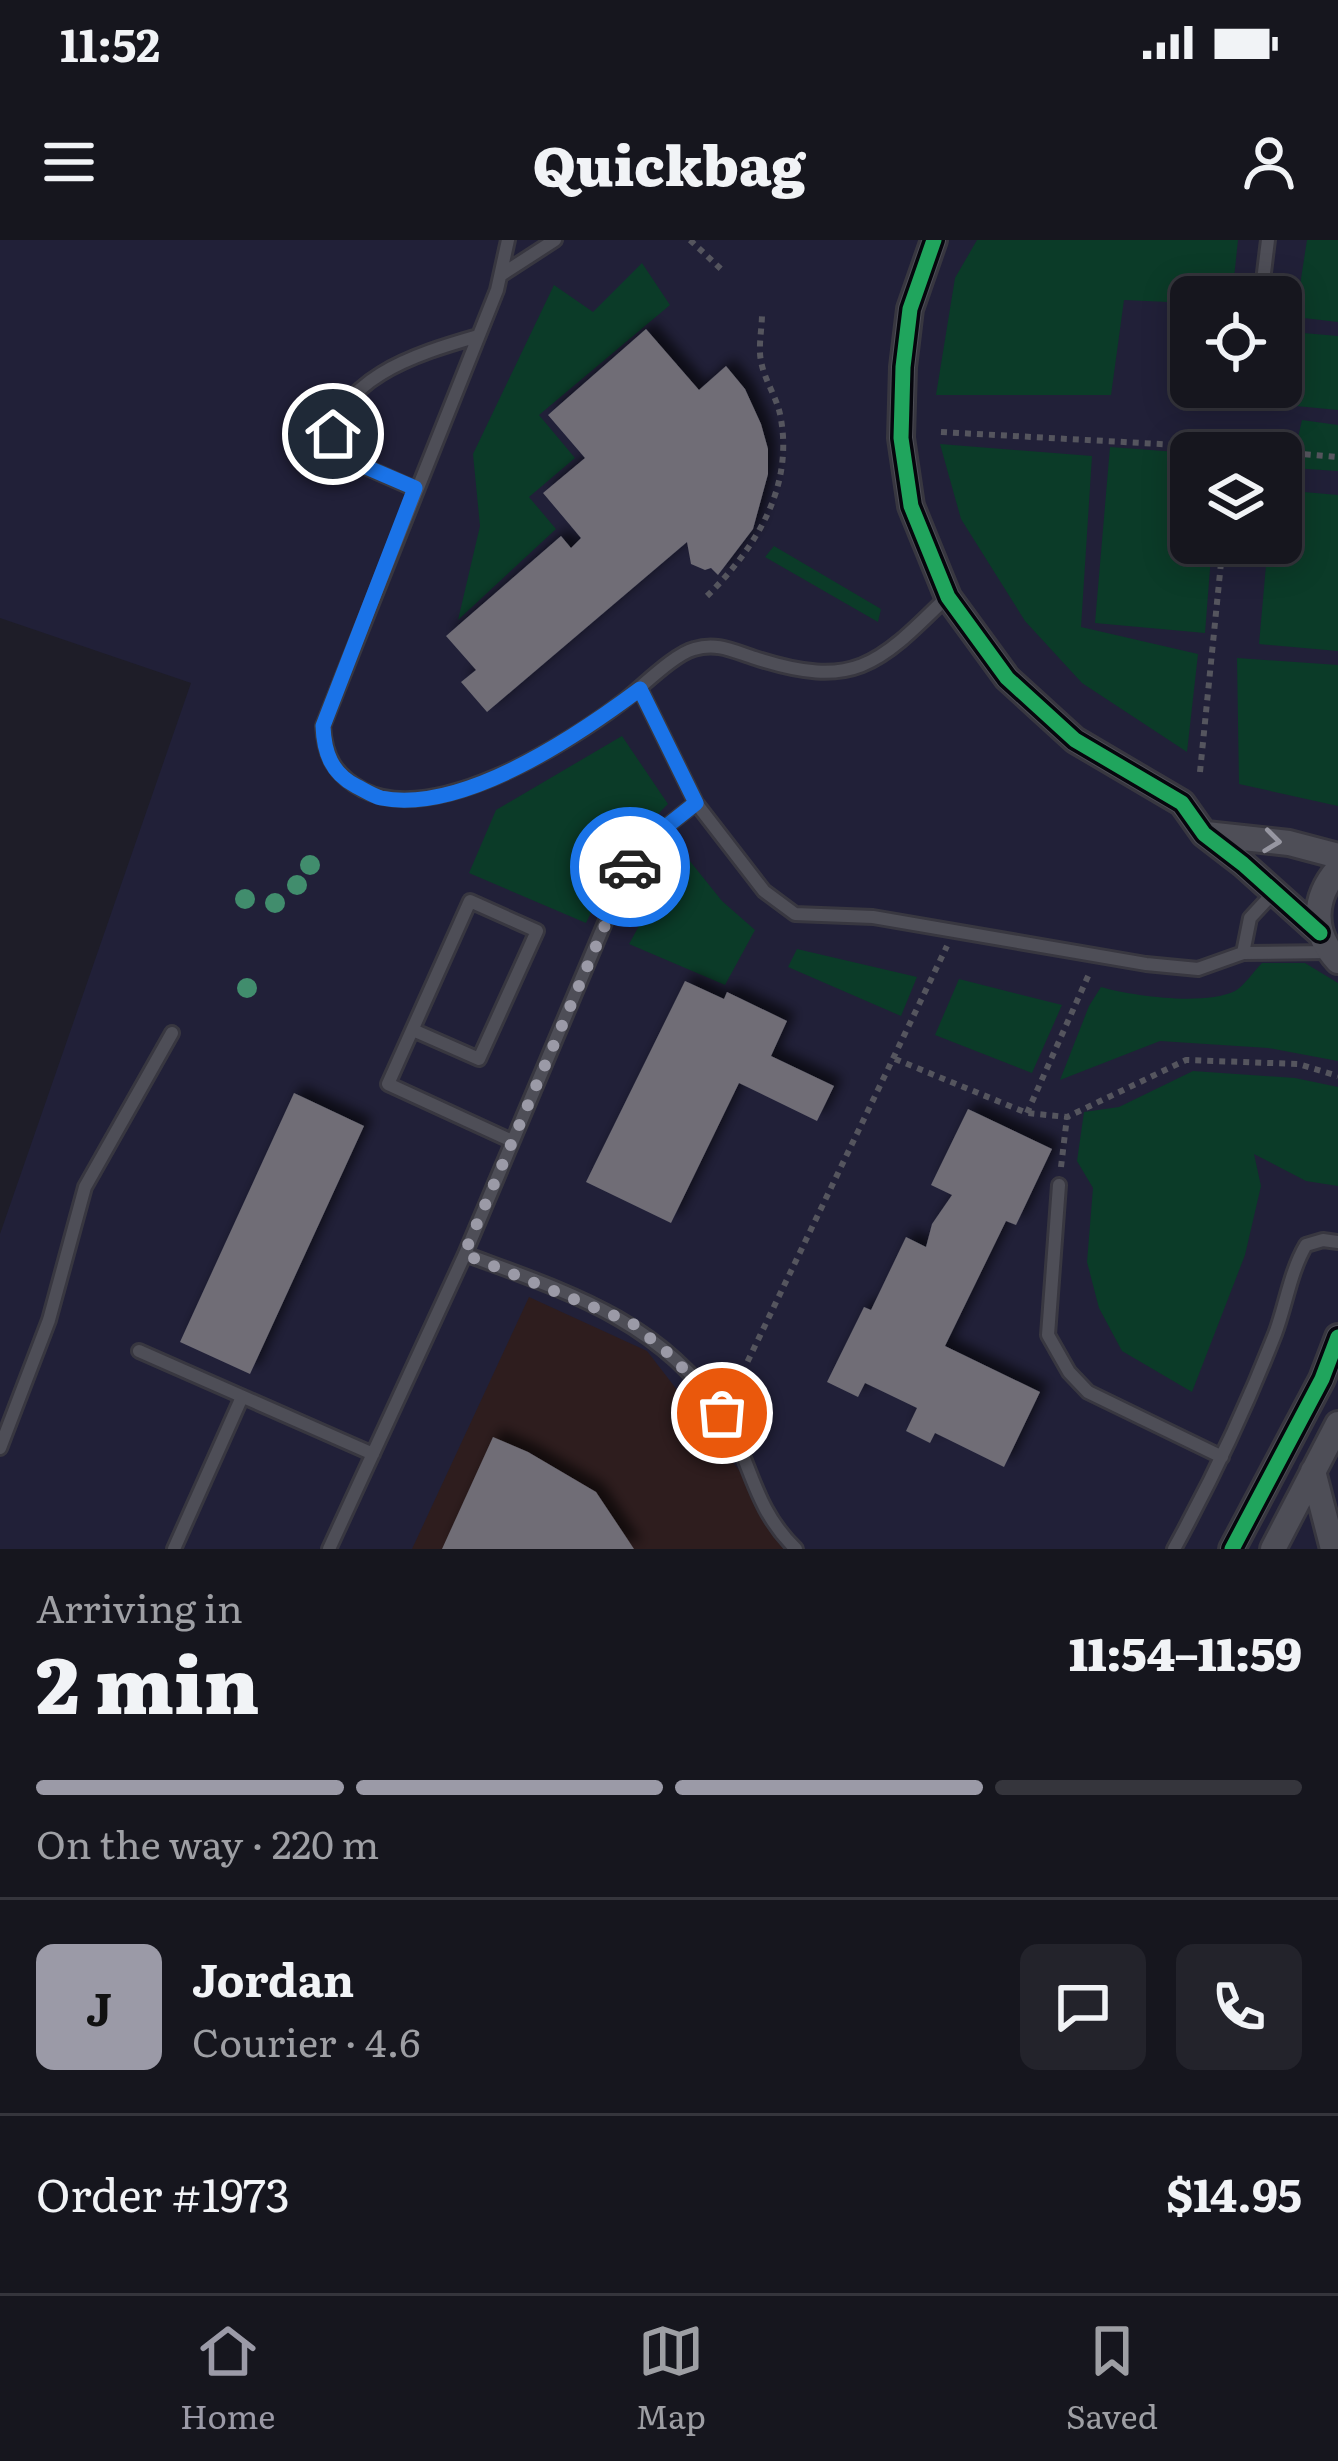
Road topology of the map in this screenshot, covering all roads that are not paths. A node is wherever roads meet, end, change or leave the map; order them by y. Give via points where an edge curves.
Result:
1 (508, 240) edge
2 (555, 240) edge
3 (934, 240) edge
4 (1268, 240) edge
5 (500, 276) junction
6 (1264, 276) edge
7 (478, 336) junction
8 (415, 488) junction
9 (948, 597) junction
10 (640, 689) junction
11 (696, 803) junction
12 (1204, 834) junction
13 (1338, 856) edge
14 (1338, 869) edge
15 (1275, 891) junction
16 (1329, 949) edge
17 (1243, 953) junction
18 (412, 1030) junction
19 (172, 1033) dead end
20 (512, 1141) junction
21 (1059, 1185) road end
22 (1338, 1243) edge
23 (464, 1254) junction
24 (1338, 1337) edge
25 (139, 1351) dead end
26 (242, 1397) junction
27 (1338, 1424) edge
28 (0, 1448) edge
29 (373, 1454) junction
30 (1222, 1457) junction
31 (1313, 1471) junction
32 (174, 1549) edge
33 (329, 1549) edge
34 (796, 1549) edge
35 (1174, 1549) edge
36 (1232, 1549) edge
37 (1274, 1549) edge
38 (1333, 1549) edge

1 - 5 lane
2 - 5 lane
3 - 9 street via 910,309 901,439 911,506
4 - 6 lane
5 - 7 lane
7 - 8 lane
7 - 8 lane via 421,353 355,392 333,434 336,454
8 - 10 lane via 323,726 324,752 344,779 379,798 430,799 494,778
9 - 10 lane via 898,645 835,674 721,646 689,649
9 - 12 street via 1024,694 1075,740 1182,803
10 - 11 lane
11 - 17 lane via 764,891 796,914 873,917 1198,969
11 - 20 lane via 648,841 626,873
12 -> 13 street
12 - 15 street
14 - 16 street via 1319,899
15 - 16 street
15 - 17 lane via 1250,918
16 - 17 lane
18 - 18 lane via 470,901 537,931 479,1059
18 - 20 lane via 388,1084
19 - 28 lane via 85,1187 49,1319
20 - 23 lane
21 - 30 lane via 1048,1335 1070,1372 1088,1392
22 - 30 lane via 1306,1245 1299,1257
23 - 29 lane
23 - 34 lane via 632,1323 674,1358 722,1413 754,1489
24 - 36 street
25 - 26 lane
26 - 29 lane
26 - 32 lane
27 - 31 street
29 - 33 lane
30 - 35 lane
31 - 37 street
31 - 38 street

